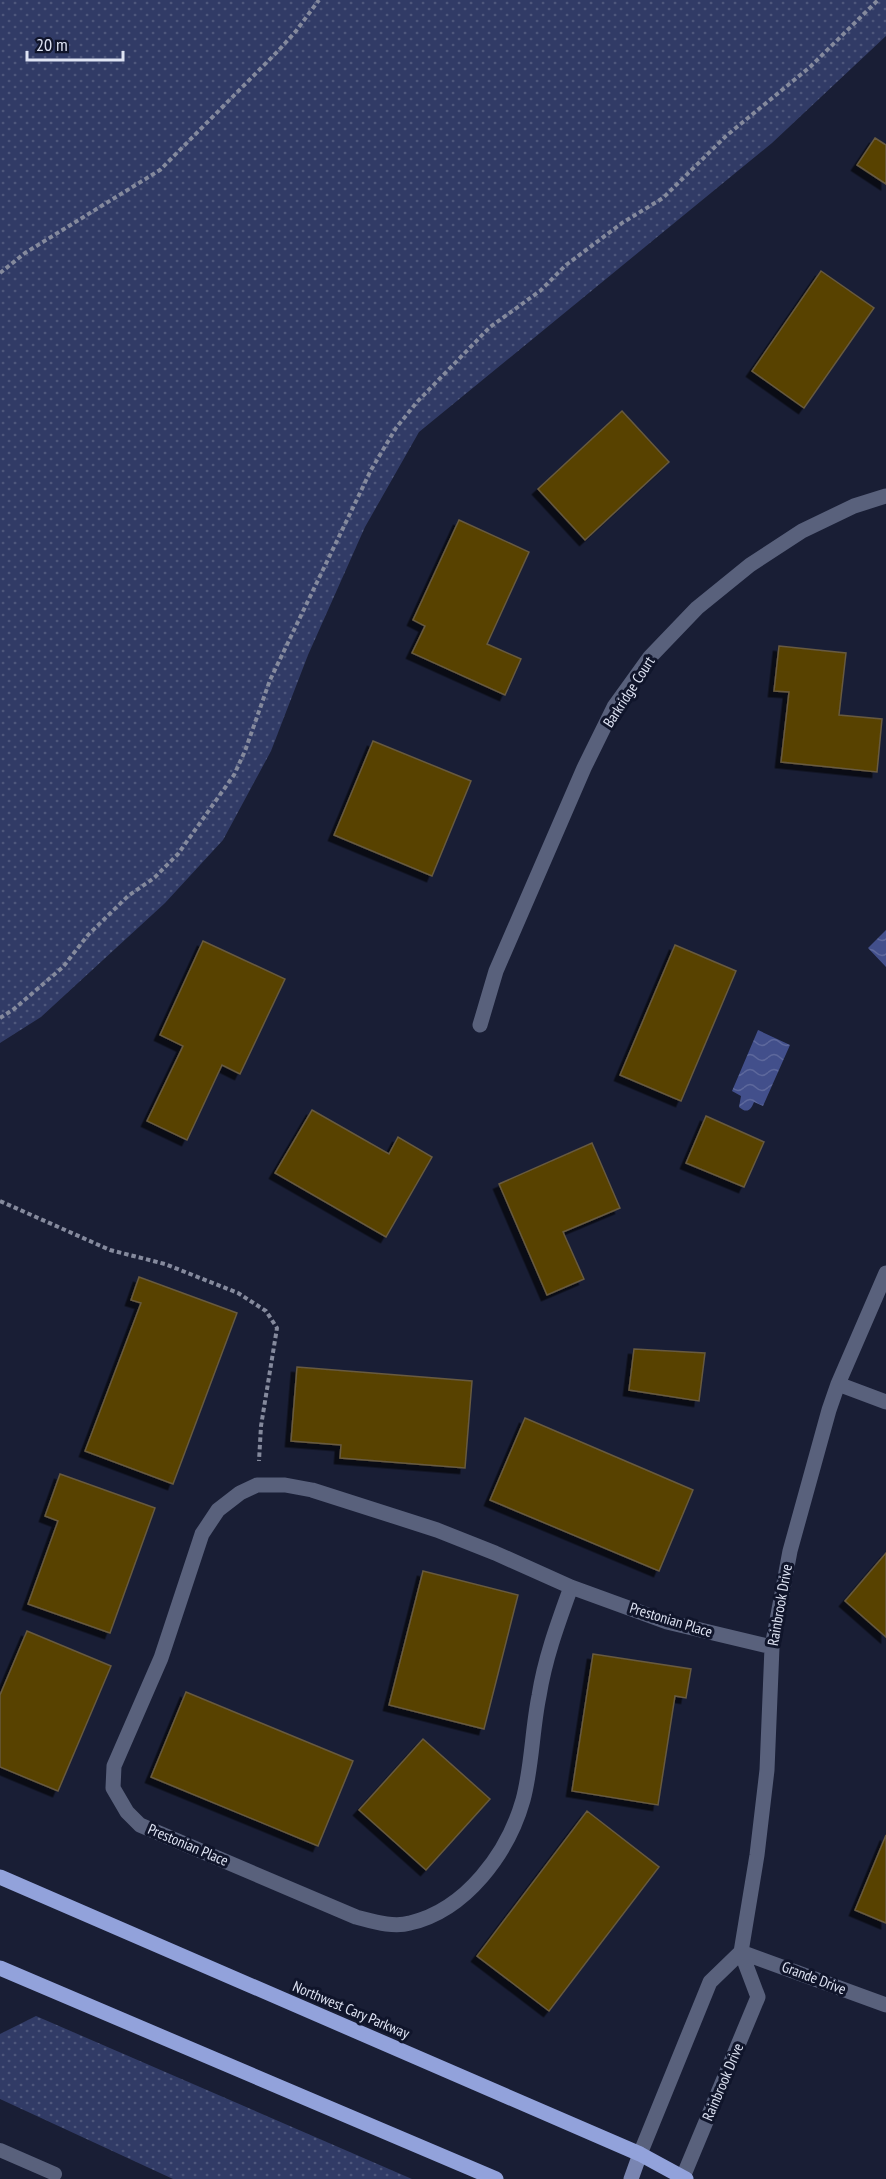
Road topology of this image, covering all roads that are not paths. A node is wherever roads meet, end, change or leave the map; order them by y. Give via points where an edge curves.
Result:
1 (886, 496) edge
2 (480, 1025) dead end
3 (886, 1273) edge
4 (838, 1384) junction
5 (886, 1402) edge
6 (572, 1587) junction
7 (772, 1647) junction
8 (0, 1877) edge
9 (741, 1952) junction
10 (0, 1968) edge
11 (886, 2005) edge
12 (0, 2150) edge
13 (640, 2154) junction
14 (55, 2175) dead end
15 (684, 2178) edge
16 (496, 2179) edge
17 (631, 2179) edge

1 - 2 street, Barkridge Court via 854,506 802,531 750,565 697,608 650,657 614,707 584,768 496,971
3 - 4 street, Rainbrook Drive
4 - 5 street
4 - 7 street, Rainbrook Drive via 790,1551
6 - 6 street, Prestonian Place via 553,1635 523,1798 513,1830 493,1864 442,1910 409,1924 356,1917 140,1825 113,1788 114,1766 160,1658 202,1534 219,1510 257,1485 312,1490 437,1530
6 - 7 street, Prestonian Place via 667,1622
7 - 9 street, Rainbrook Drive via 767,1770
8 - 13 main road, Northwest Cary Parkway
9 - 11 street, Grande Drive
9 - 13 street via 710,1982
9 - 15 street, Rainbrook Drive via 758,1997
10 - 16 main road
12 - 14 lane
13 - 15 main road, Northwest Cary Parkway
13 - 17 street

